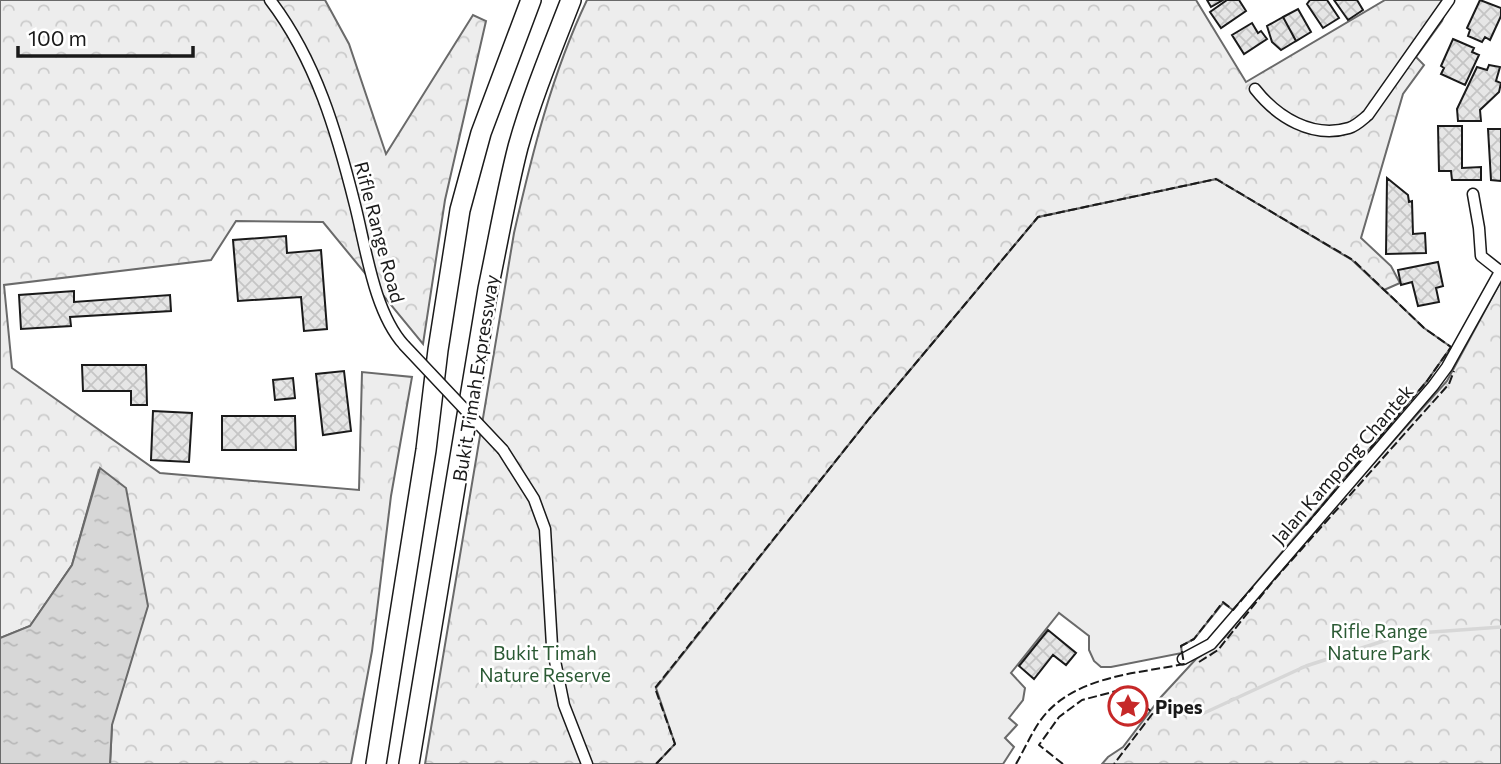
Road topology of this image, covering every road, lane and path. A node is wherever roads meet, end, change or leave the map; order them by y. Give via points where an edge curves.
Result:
1 (270, 0) edge
2 (531, 0) edge
3 (570, 0) edge
4 (1449, 0) edge
5 (1255, 89) dead end
6 (1473, 194) dead end
7 (1501, 271) edge
8 (1183, 659) dead end
9 (376, 764) edge
10 (409, 764) edge
11 (587, 764) edge

1 - 11 street, Rifle Range Road, bridge via 296,36 324,100 387,323 503,450 534,499 545,529 552,646 564,705
2 - 9 highway, Bukit Timah Expressway via 481,133 460,210
3 - 10 highway, Bukit Timah Expressway via 531,105 502,221
4 - 5 street via 1368,116 1351,128 1313,128 1290,122
6 - 7 street via 1481,256
7 - 8 street, Jalan Kampong Chantek via 1433,386 1211,644

